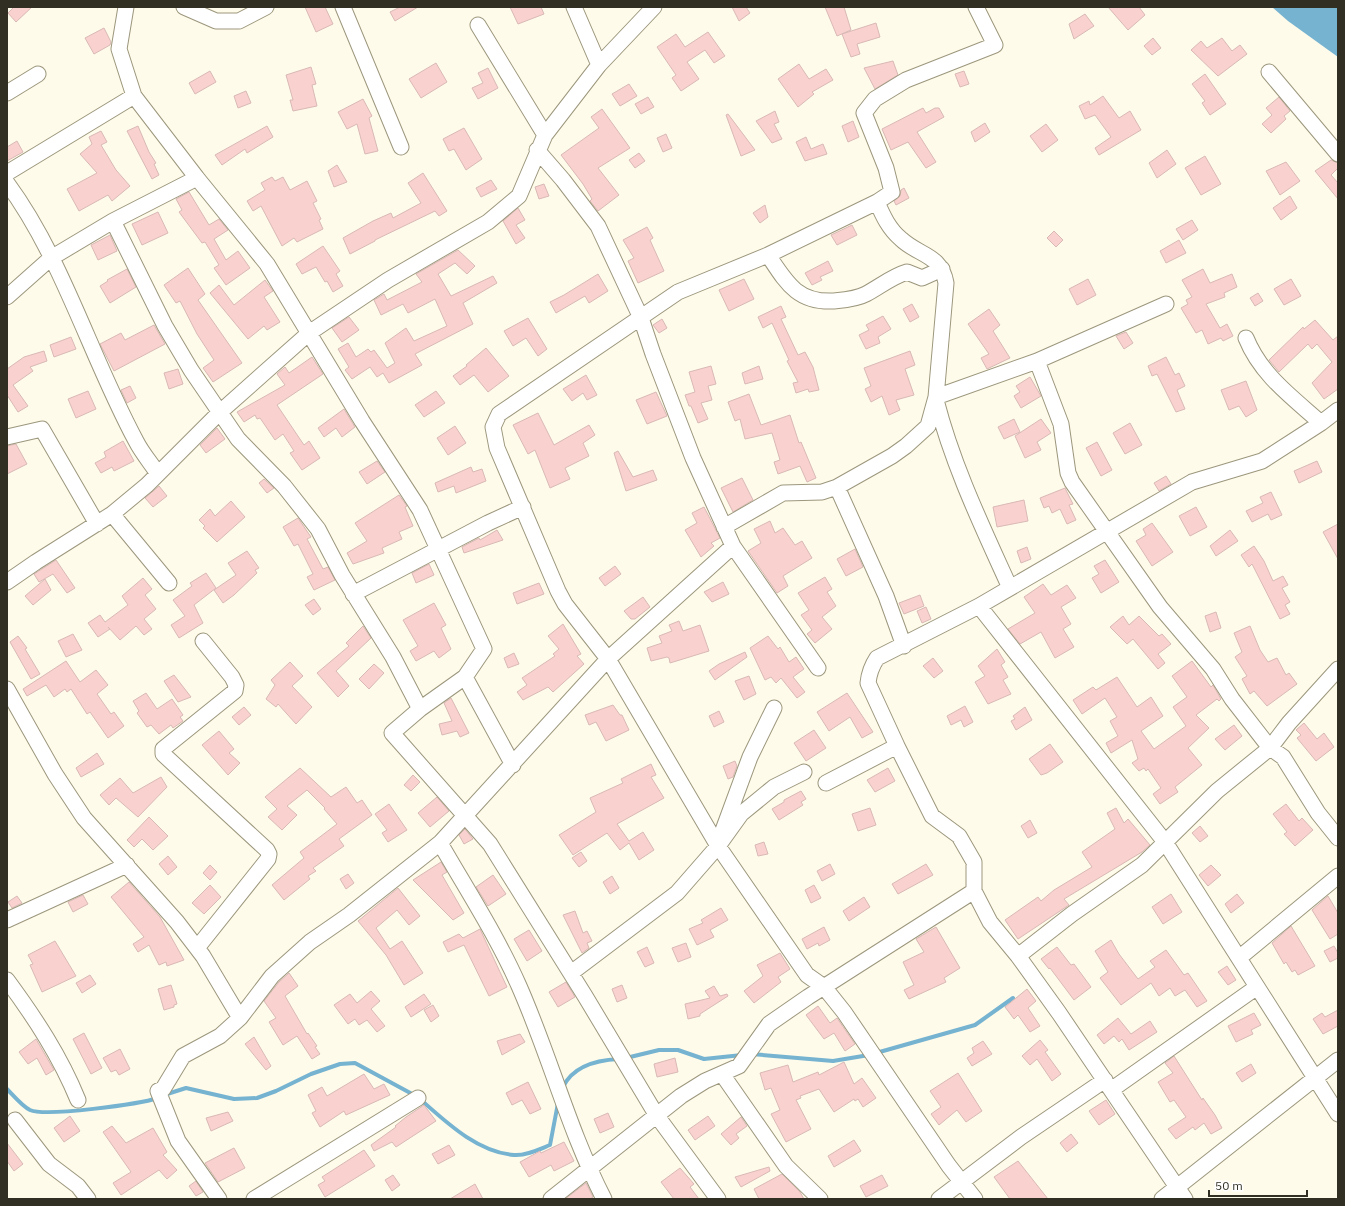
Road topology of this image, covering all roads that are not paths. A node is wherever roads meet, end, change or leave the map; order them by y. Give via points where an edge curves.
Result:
1 (126, 7) edge
2 (266, 7) edge
3 (343, 7) edge
4 (574, 7) edge
5 (654, 7) edge
6 (976, 7) edge
7 (191, 8) edge
8 (478, 26) dead end
9 (599, 64) junction
10 (1269, 72) dead end
11 (38, 74) dead end
12 (7, 93) edge
13 (134, 96) junction
14 (545, 135) junction
15 (401, 147) dead end
16 (537, 150) junction
17 (1338, 154) edge
18 (7, 173) edge
19 (197, 178) junction
20 (7, 183) edge
21 (877, 202) junction
22 (113, 222) junction
23 (768, 255) junction
24 (51, 258) junction
25 (942, 269) junction
26 (7, 297) edge
27 (1166, 304) dead end
28 (642, 318) junction
29 (309, 334) junction
30 (1246, 338) dead end
31 (1037, 361) junction
32 (936, 397) junction
33 (1338, 410) edge
34 (219, 413) junction
35 (1321, 423) junction
36 (7, 437) edge
37 (158, 474) junction
38 (837, 487) junction
39 (523, 507) junction
40 (112, 514) junction
41 (97, 524) junction
42 (724, 527) junction
43 (1107, 531) junction
44 (733, 546) junction
45 (439, 549) junction
46 (8, 580) edge
47 (169, 583) dead end
48 (1010, 588) junction
49 (353, 594) junction
50 (979, 606) junction
51 (203, 641) dead end
52 (904, 646) junction
53 (608, 659) junction
54 (818, 668) dead end
55 (1338, 670) edge
56 (465, 677) junction
57 (7, 689) edge
58 (774, 708) dead end
59 (420, 709) junction
60 (897, 746) junction
61 (1270, 748) junction
62 (514, 765) junction
63 (804, 772) dead end
64 (826, 783) dead end
65 (466, 816) junction
66 (1338, 838) edge
67 (1165, 842) junction
68 (440, 843) junction
69 (718, 846) junction
70 (127, 866) junction
71 (1338, 876) edge
72 (974, 891) junction
73 (7, 920) edge
74 (197, 948) junction
75 (1018, 956) junction
76 (1239, 958) junction
77 (571, 973) junction
78 (7, 980) edge
79 (824, 987) junction
80 (1257, 987) junction
81 (240, 1018) junction
82 (1338, 1060) edge
83 (722, 1074) junction
84 (1314, 1078) junction
85 (1108, 1085) junction
86 (418, 1098) dead end
87 (78, 1100) dead end
88 (1338, 1114) edge
89 (657, 1116) junction
90 (15, 1121) edge
91 (589, 1170) junction
92 (961, 1182) junction
93 (1181, 1193) edge
94 (88, 1199) edge
95 (219, 1199) edge
96 (254, 1199) edge
97 (551, 1199) edge
98 (604, 1199) edge
99 (718, 1199) edge
100 (820, 1199) edge
101 (939, 1199) edge
102 (975, 1199) edge
103 (1162, 1199) edge

1 - 13 street via 119,49
2 - 7 street via 239,21 216,21
3 - 15 street
4 - 9 street
5 - 9 street
6 - 21 street via 995,45 906,80 875,98 864,113 886,168 892,192
8 - 14 street
9 - 14 street
10 - 17 street
11 - 12 street
13 - 18 street
13 - 19 street
14 - 16 street
16 - 28 street via 598,226
16 - 29 street via 519,196 488,222 388,280
19 - 22 street
19 - 29 street via 266,264
20 - 24 street
21 - 23 street
21 - 25 street via 886,222 896,234 910,246 930,256
22 - 24 street
22 - 34 street via 165,326
23 - 25 street via 792,289 819,301 865,295 907,272 922,278
23 - 28 street via 678,292
24 - 26 street
24 - 37 street via 111,392 137,442
25 - 32 street via 946,283
27 - 31 street
28 - 39 street via 499,414 493,427 497,448
28 - 42 street via 693,458
29 - 34 street
29 - 45 street via 420,510
30 - 35 street via 1256,359 1270,377
31 - 32 street
31 - 43 street via 1061,424 1068,473
32 - 38 street via 928,426 919,435 892,456
32 - 48 street via 947,440 963,484
33 - 35 street
34 - 37 street
34 - 49 street via 238,439 284,486 318,529
35 - 43 street via 1262,461 1198,480
36 - 41 street via 42,429
37 - 40 street
38 - 42 street via 822,492 783,493
38 - 52 street via 886,596
39 - 45 street
39 - 53 street via 565,604
40 - 41 street
40 - 47 street
41 - 46 street
42 - 44 street
43 - 48 street
43 - 61 street via 1160,607 1213,669 1232,699
44 - 53 street
44 - 54 street
45 - 49 street
45 - 56 street via 484,649
48 - 50 street
49 - 59 street via 393,656
50 - 52 street
50 - 67 street
51 - 74 street via 232,677 236,685 235,691 163,749 163,754 269,854 268,859
52 - 60 street via 877,658 868,675 868,683
53 - 62 street
53 - 69 street
55 - 61 street via 1289,723
56 - 59 street
56 - 62 street
57 - 70 street via 55,774 84,818
58 - 69 street via 738,786
59 - 65 street via 392,733 431,780
60 - 64 street
60 - 72 street via 932,816 960,836 974,862
61 - 66 street via 1283,757 1318,813
61 - 67 street via 1217,791
62 - 65 street
63 - 69 street via 774,788 741,814
65 - 68 street
65 - 77 street via 490,844
67 - 75 street via 1142,865
67 - 76 street
68 - 81 street via 349,915 310,942 272,976
68 - 91 street via 500,946 519,986 546,1051 563,1104
69 - 77 street via 677,893
69 - 79 street via 807,975
70 - 73 street
70 - 74 street via 178,922
71 - 76 street
72 - 75 street via 990,922
72 - 79 street
74 - 81 street
75 - 85 street
76 - 80 street
77 - 89 street
78 - 87 street via 66,1070
79 - 83 street via 769,1024 739,1066
79 - 92 street
80 - 84 street
80 - 85 street
81 - 95 street via 220,1036 183,1056 163,1089 158,1091 178,1141
82 - 84 street
83 - 89 street via 681,1096
83 - 100 street via 786,1166
84 - 88 street
84 - 93 street
85 - 92 street via 1021,1137
85 - 93 street
86 - 96 street
89 - 91 street via 597,1161
89 - 99 street
90 - 94 street via 49,1164 78,1186
91 - 97 street
91 - 98 street
92 - 101 street
92 - 102 street
93 - 103 street

